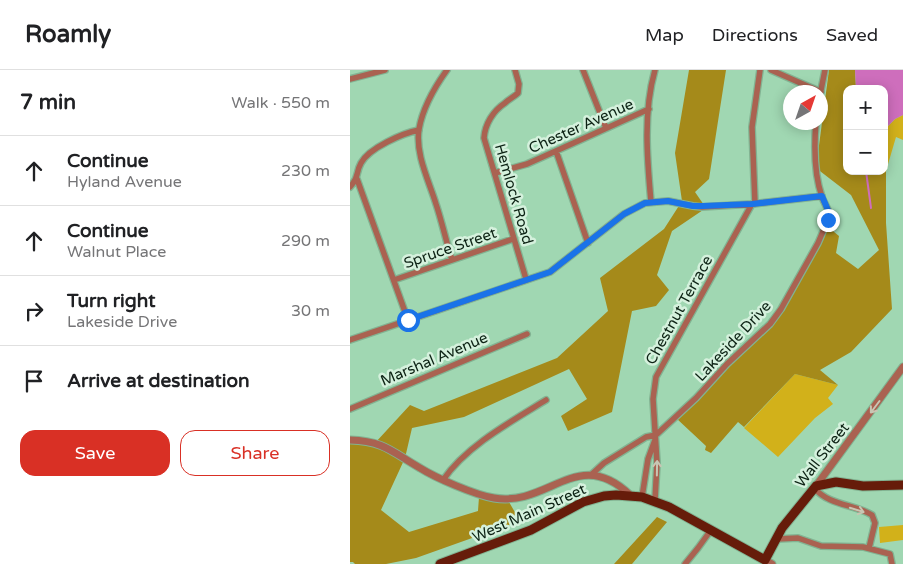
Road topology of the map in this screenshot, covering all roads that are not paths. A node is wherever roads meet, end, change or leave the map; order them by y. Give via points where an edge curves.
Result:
1 (385, 70) edge
2 (515, 70) edge
3 (583, 70) edge
4 (655, 70) edge
5 (760, 70) edge
6 (771, 70) edge
7 (825, 70) edge
8 (445, 71) edge
9 (350, 79) edge
10 (804, 85) edge
11 (822, 85) edge
12 (648, 109) junction
13 (606, 128) junction
14 (419, 130) junction
15 (816, 130) edge
16 (556, 152) junction
17 (495, 173) junction
18 (357, 179) junction
19 (350, 188) edge
20 (822, 196) junction
21 (651, 202) junction
22 (754, 204) junction
23 (513, 239) junction
24 (588, 243) junction
25 (452, 260) junction
26 (394, 280) junction
27 (526, 280) junction
28 (408, 320) junction
29 (527, 334) dead end
30 (350, 340) edge
31 (903, 367) edge
32 (546, 400) dead end
33 (350, 409) edge
34 (656, 435) junction
35 (350, 440) edge
36 (828, 472) junction
37 (592, 474) junction
38 (444, 480) junction
39 (836, 482) junction
40 (903, 485) edge
41 (815, 487) junction
42 (630, 495) junction
43 (642, 497) junction
44 (655, 500) junction
45 (711, 530) junction
46 (777, 539) junction
47 (869, 548) junction
48 (768, 562) edge
49 (440, 564) edge
50 (684, 564) edge
51 (892, 564) edge

1 - 9 street
2 - 17 street, Hemlock Road via 520,84 518,92 498,108 485,131 484,138
3 - 13 street
4 - 12 street
5 - 22 street via 752,127
6 - 10 street
7 - 11 street
8 - 14 street via 429,98
12 - 13 street, Chester Avenue
12 - 21 street via 646,147
13 - 16 street, Chester Avenue
14 - 18 street via 396,138 362,160
14 - 25 street via 423,164
15 - 20 street, Lakeside Drive via 816,160
16 - 17 street, Chester Avenue
16 - 24 street
17 - 23 street, Hemlock Road
18 - 19 street
18 - 26 street
20 - 22 street
20 - 34 street, Lakeside Drive via 830,215 826,228 781,309 770,324
21 - 22 street via 668,201 693,206
21 - 24 street via 624,214
22 - 34 street, Chestnut Terrace via 656,377 653,399
23 - 25 street, Spruce Street
23 - 27 street, Hemlock Road
24 - 27 street via 550,272
25 - 26 street, Spruce Street
26 - 28 street
27 - 28 street
28 - 30 street
29 - 33 street, Marshal Avenue
31 -> 36 street, Wall Street
32 - 38 street via 497,429 453,467
34 - 37 street, Lakeside Drive via 646,437
34 - 43 street, Chestnut Terrace via 648,459
44 -> 34 street, Chestnut Terrace
35 - 38 street via 381,445
36 - 39 street
36 - 41 street, Wall Street
37 - 38 street via 506,499 482,495
37 - 42 street via 610,480
39 - 40 main road via 864,486
39 - 41 main road
41 - 46 main road, Wall Street
41 -> 47 street via 831,501 872,516 875,523
42 - 43 main road, West Main Street
42 - 49 main road, West Main Street via 604,496 583,502 531,530
43 - 44 main road, West Main Street
44 - 45 main road, West Main Street
45 - 48 main road, West Main Street
45 - 50 street
46 - 47 street via 798,538 821,546
46 - 48 main road, Wall Street
47 - 51 street via 890,554

